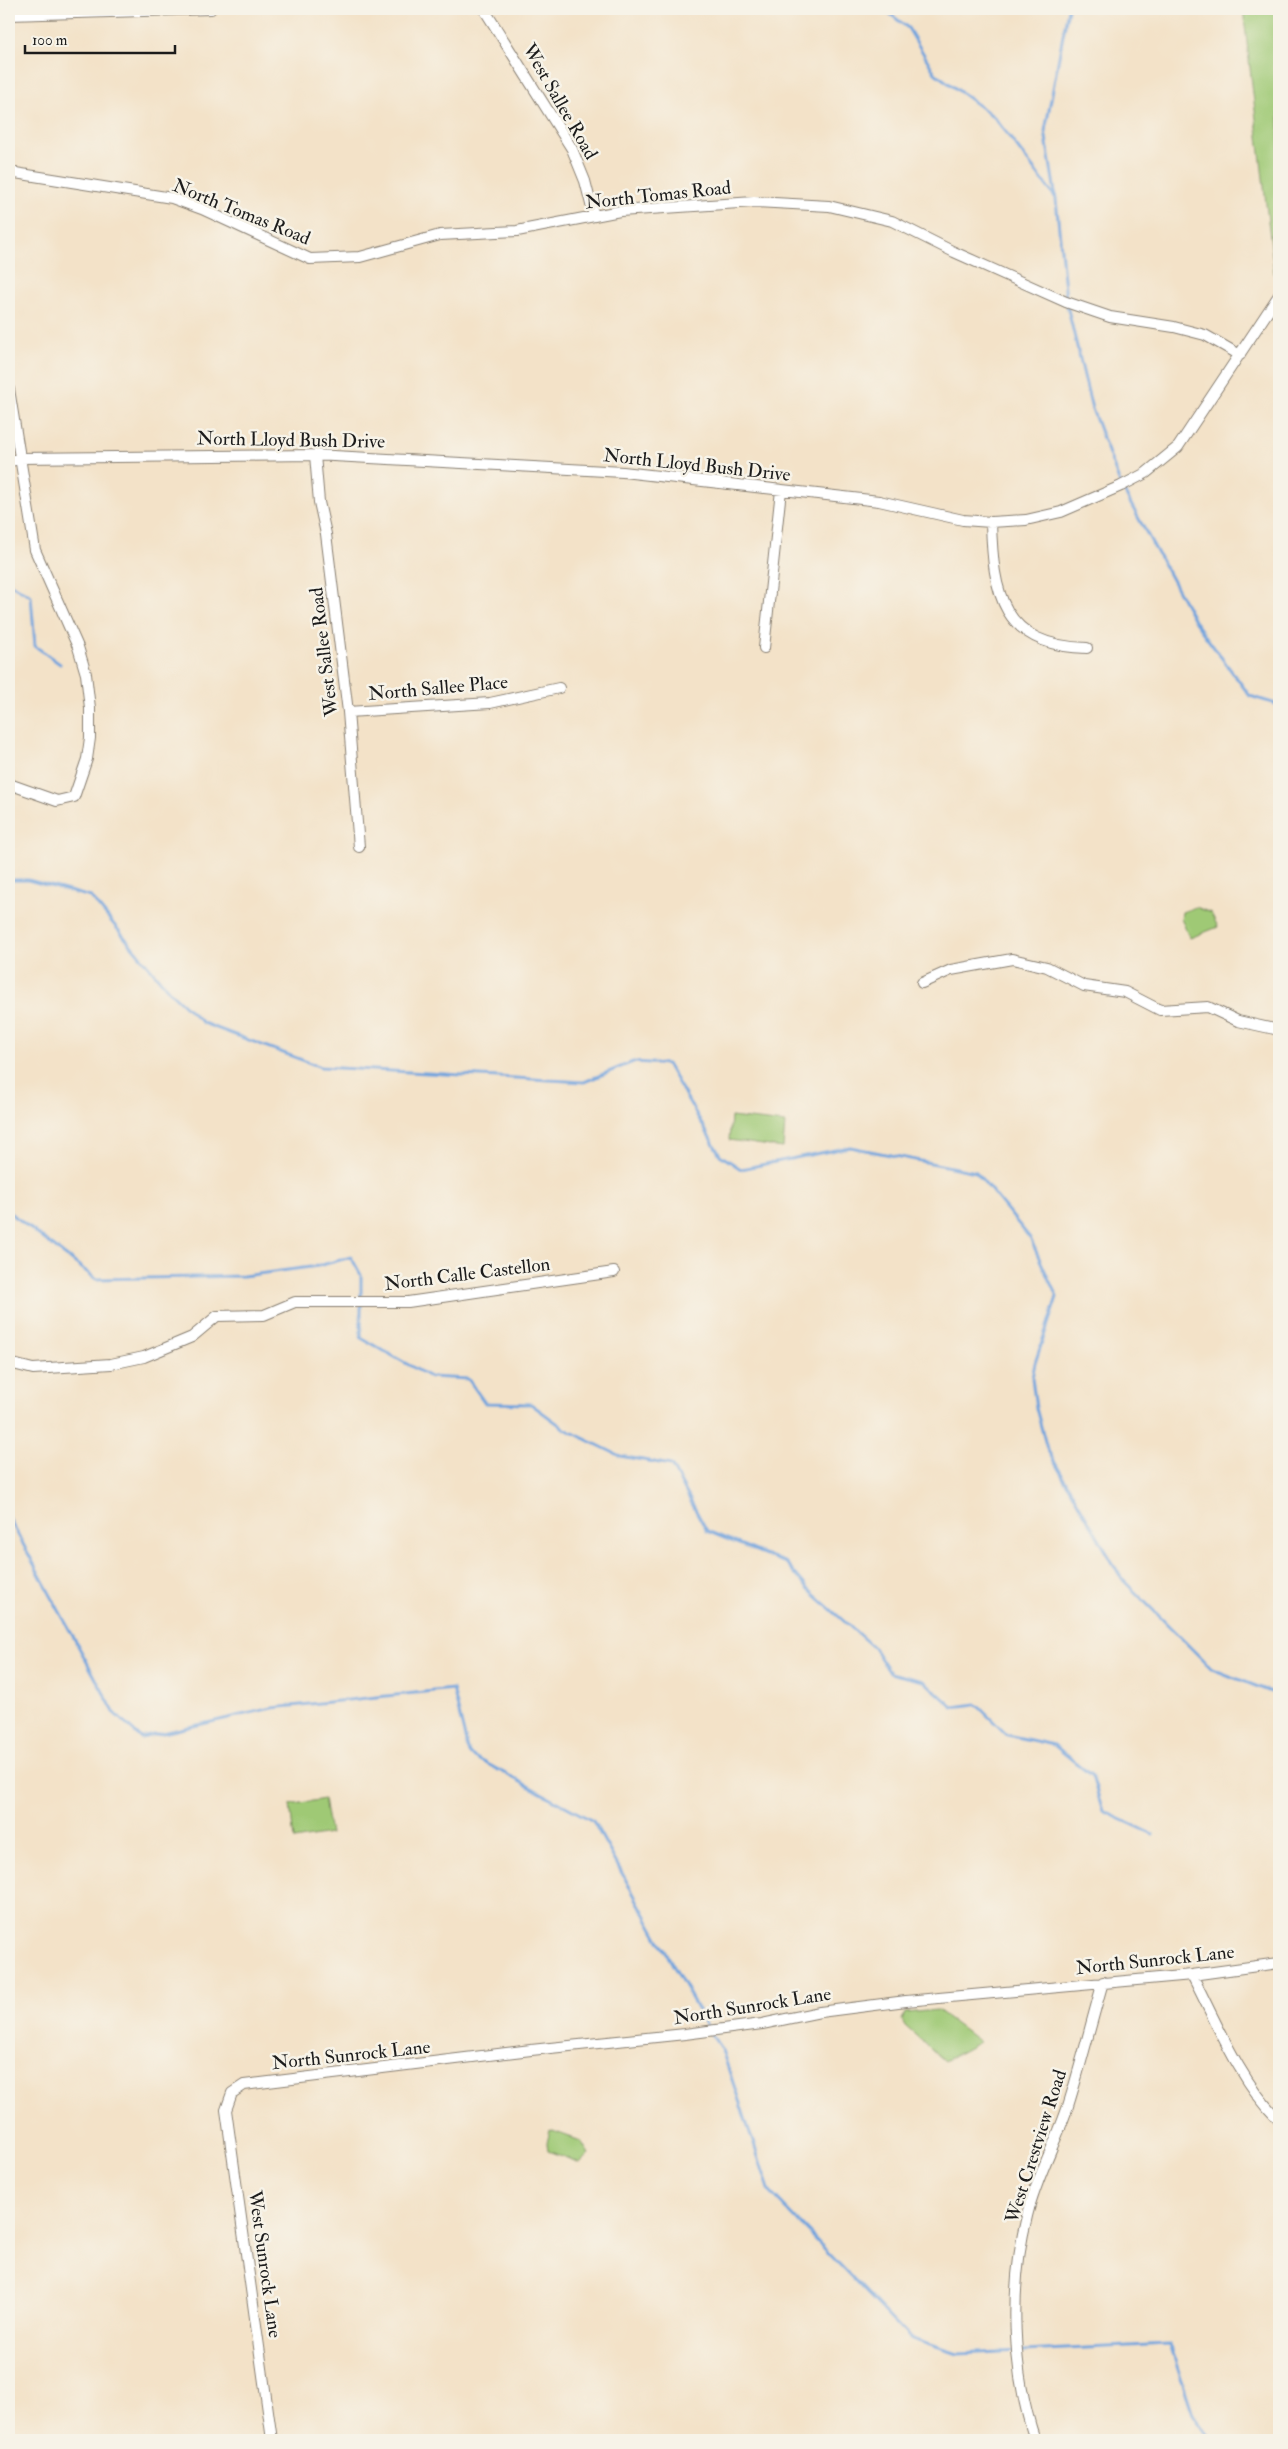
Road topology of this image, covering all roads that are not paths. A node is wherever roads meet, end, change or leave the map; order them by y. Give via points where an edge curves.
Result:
1 (211, 9) edge
2 (484, 9) edge
3 (9, 15) edge
4 (9, 172) edge
5 (594, 216) junction
6 (1279, 295) edge
7 (1240, 355) junction
8 (9, 389) edge
9 (315, 455) junction
10 (14, 460) edge
11 (781, 490) junction
12 (991, 522) junction
13 (764, 648) dead end
14 (1088, 648) dead end
15 (559, 688) dead end
16 (348, 712) junction
17 (9, 784) edge
18 (359, 847) dead end
19 (922, 983) dead end
20 (1279, 1030) edge
21 (614, 1272) dead end
22 (9, 1364) edge
23 (1279, 1963) edge
24 (1192, 1975) junction
25 (1102, 1982) junction
26 (232, 2093) joint
27 (1279, 2120) edge
28 (272, 2440) edge
29 (1035, 2440) edge

1 - 3 street
2 - 5 street, West Sallee Road via 572,149
4 - 5 street, North Tomas Road via 172,198 310,259 360,257 440,235 517,230
5 - 7 street, North Tomas Road via 620,211 754,202 829,206 892,221 1066,302 1110,317 1174,327 1205,336
6 - 7 street, North Lloyd Bush Drive
7 - 12 street, North Lloyd Bush Drive via 1178,447 1146,473 1061,512 1026,520
8 - 10 street
9 - 10 street, North Lloyd Bush Drive
9 - 11 street, North Lloyd Bush Drive via 623,472
9 - 16 street, West Sallee Road
10 - 17 street via 35,550 86,674 90,738 87,759 74,797 57,801
11 - 12 street, North Lloyd Bush Drive via 879,501 962,520
11 - 13 street
12 - 14 street via 999,596 1012,618 1030,633 1050,643
15 - 16 street, North Sallee Place via 490,703
16 - 18 street, West Sallee Road
19 - 20 street via 951,970 1012,959 1047,967 1084,986 1125,992 1160,1010 1208,1007 1238,1021
21 - 22 street, North Calle Castellon via 408,1302 295,1302 264,1315 217,1316 192,1337 144,1357 111,1364 33,1369
23 - 24 street, North Sunrock Lane
24 - 25 street, North Sunrock Lane
24 - 27 street via 1237,2062
25 - 26 street, North Sunrock Lane via 906,2001 685,2034 260,2082 244,2085
25 - 29 street, West Crestview Road via 1068,2106 1025,2225 1018,2279 1016,2354 1024,2406
26 - 28 street, West Sunrock Lane via 226,2110

